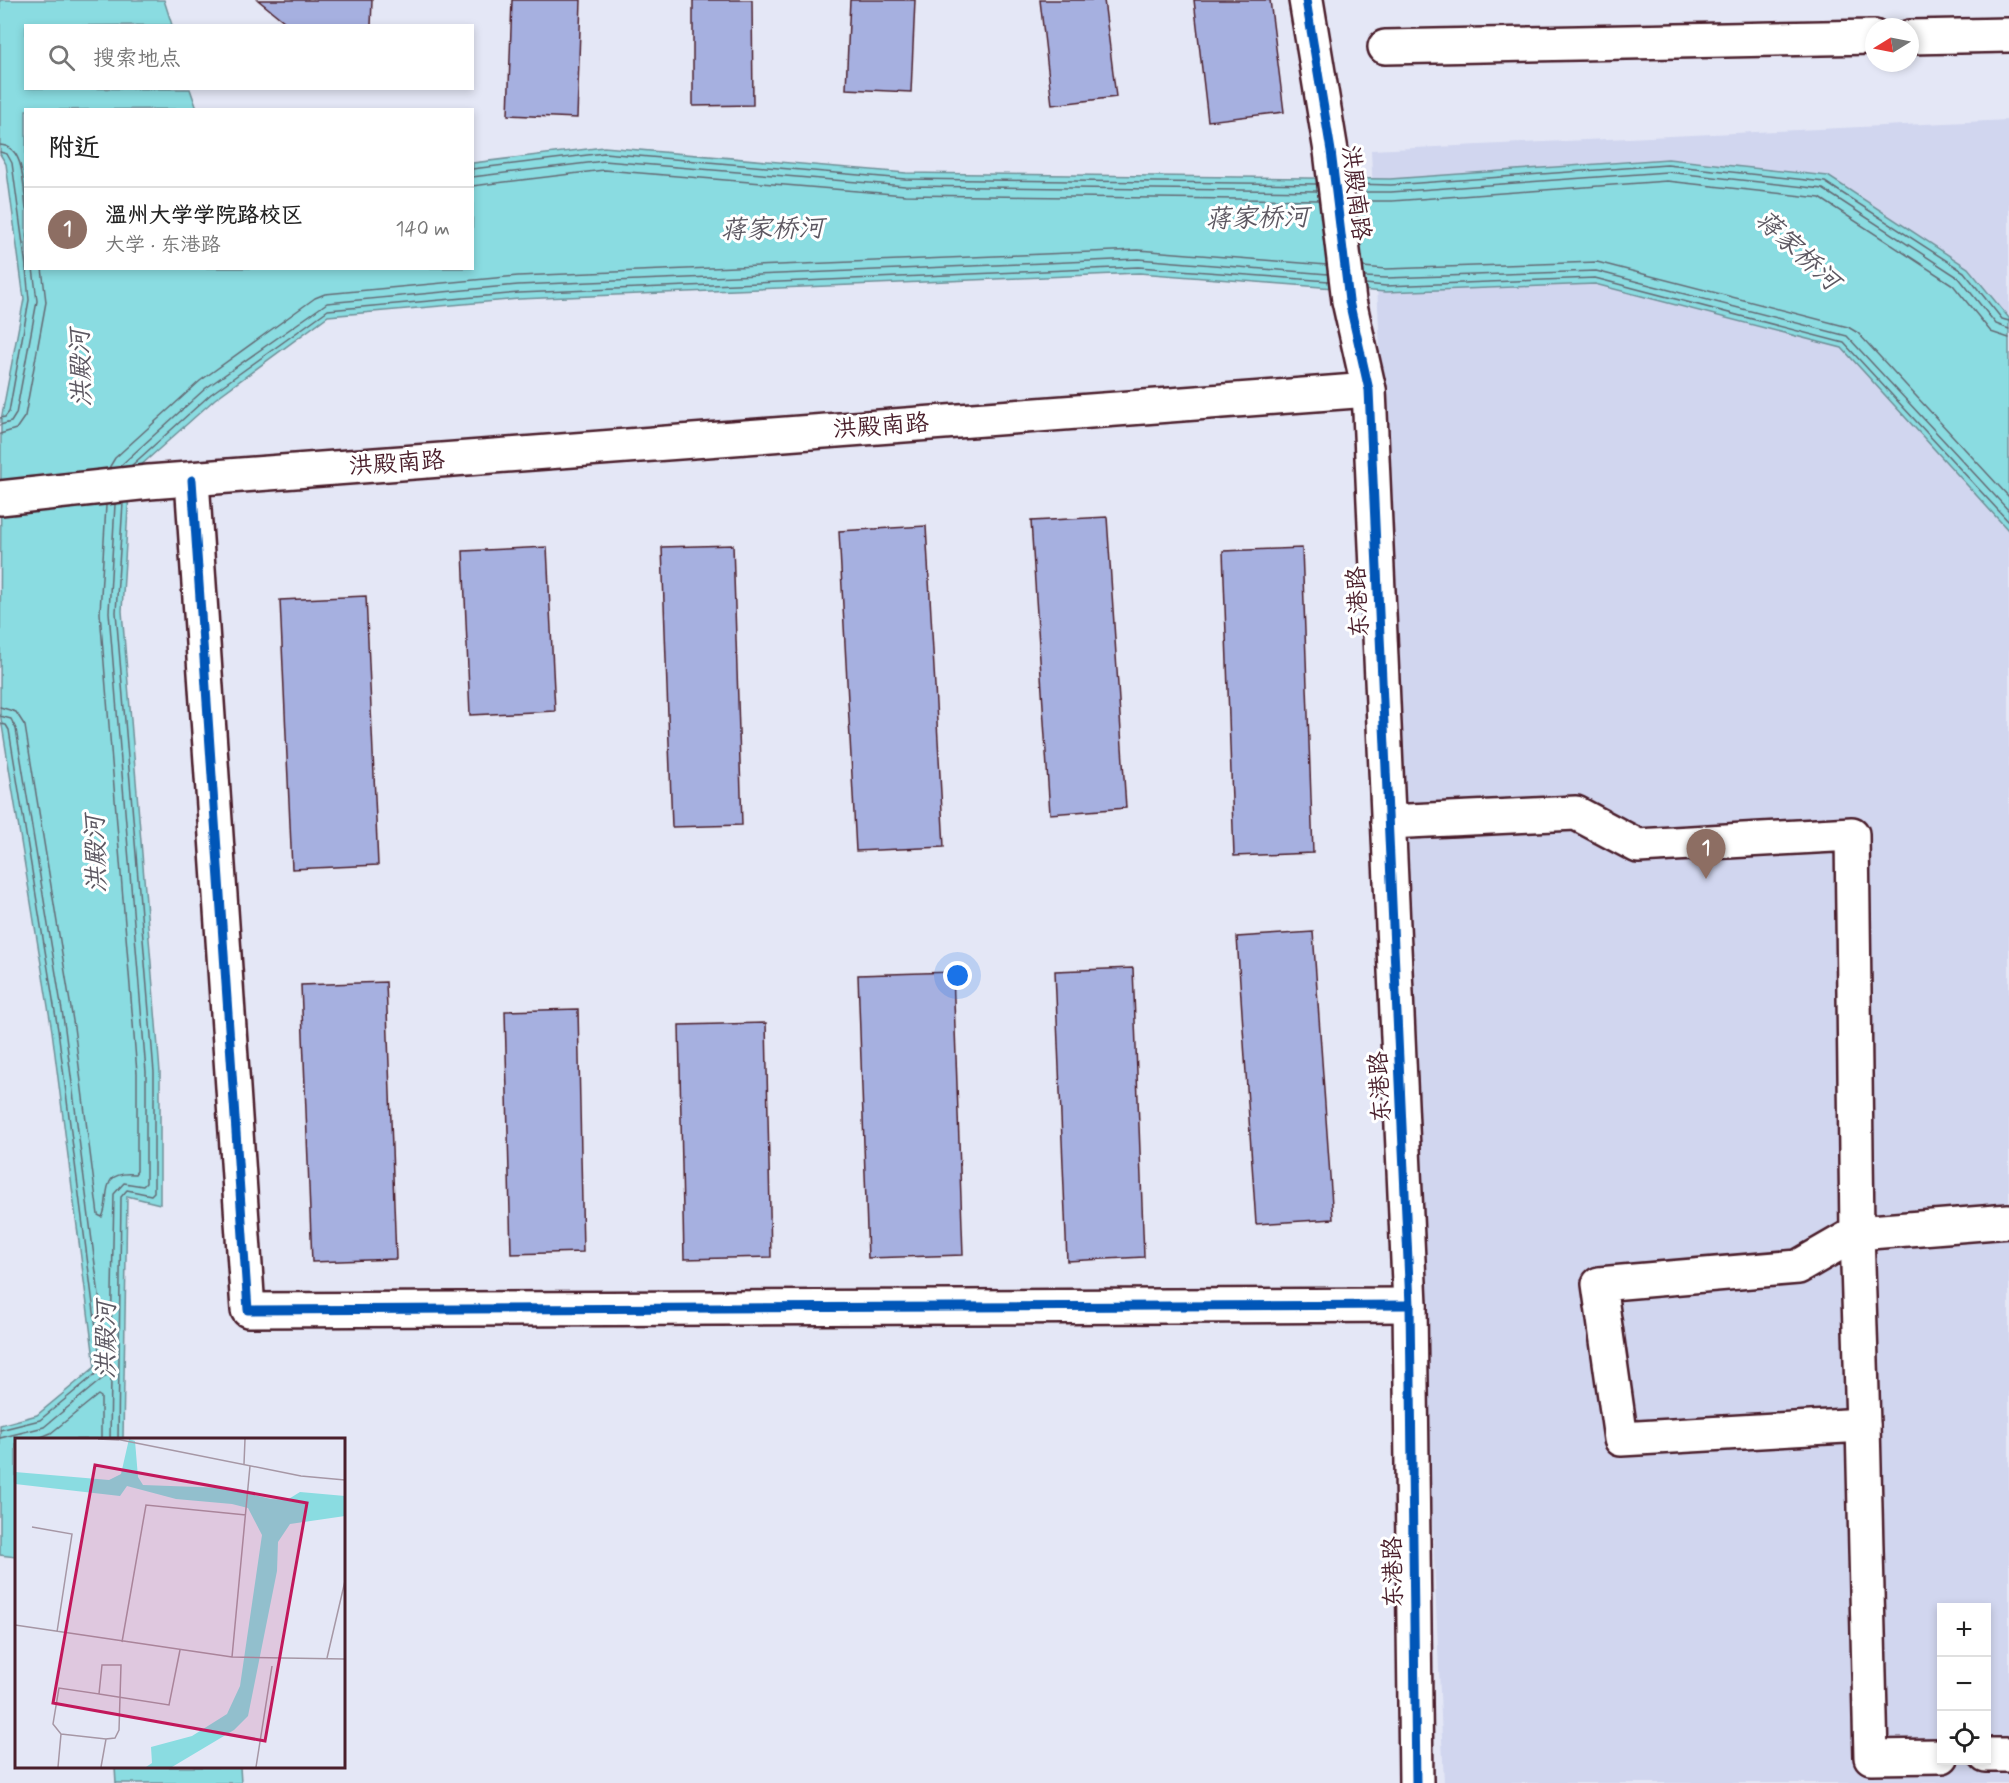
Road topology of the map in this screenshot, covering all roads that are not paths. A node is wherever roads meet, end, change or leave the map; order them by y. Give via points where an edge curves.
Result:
1 (1306, 0) edge
2 (2009, 35) edge
3 (1865, 37) edge
4 (1919, 37) edge
5 (1385, 47) dead end
6 (1369, 390) junction
7 (192, 480) junction
8 (0, 498) edge
9 (1388, 822) junction
10 (2009, 1221) edge
11 (1857, 1233) junction
12 (1410, 1305) junction
13 (1863, 1425) junction
14 (1991, 1755) edge
15 (2009, 1755) edge
16 (1937, 1756) edge
17 (1416, 1783) edge

1 - 6 street, 洪殿南路 via 1349,301
2 - 4 street
3 - 5 street
6 - 7 street, 洪殿南路
6 - 9 street, 东港路
7 - 8 street, 洪殿南路
7 - 12 street via 248,1310
9 - 11 street via 1576,813 1638,846 1852,834
9 - 12 street, 东港路
10 - 11 street
11 - 13 street
11 - 13 street via 1798,1267 1599,1284 1621,1439
12 - 17 street, 东港路
13 - 16 street via 1871,1757
14 - 15 street

